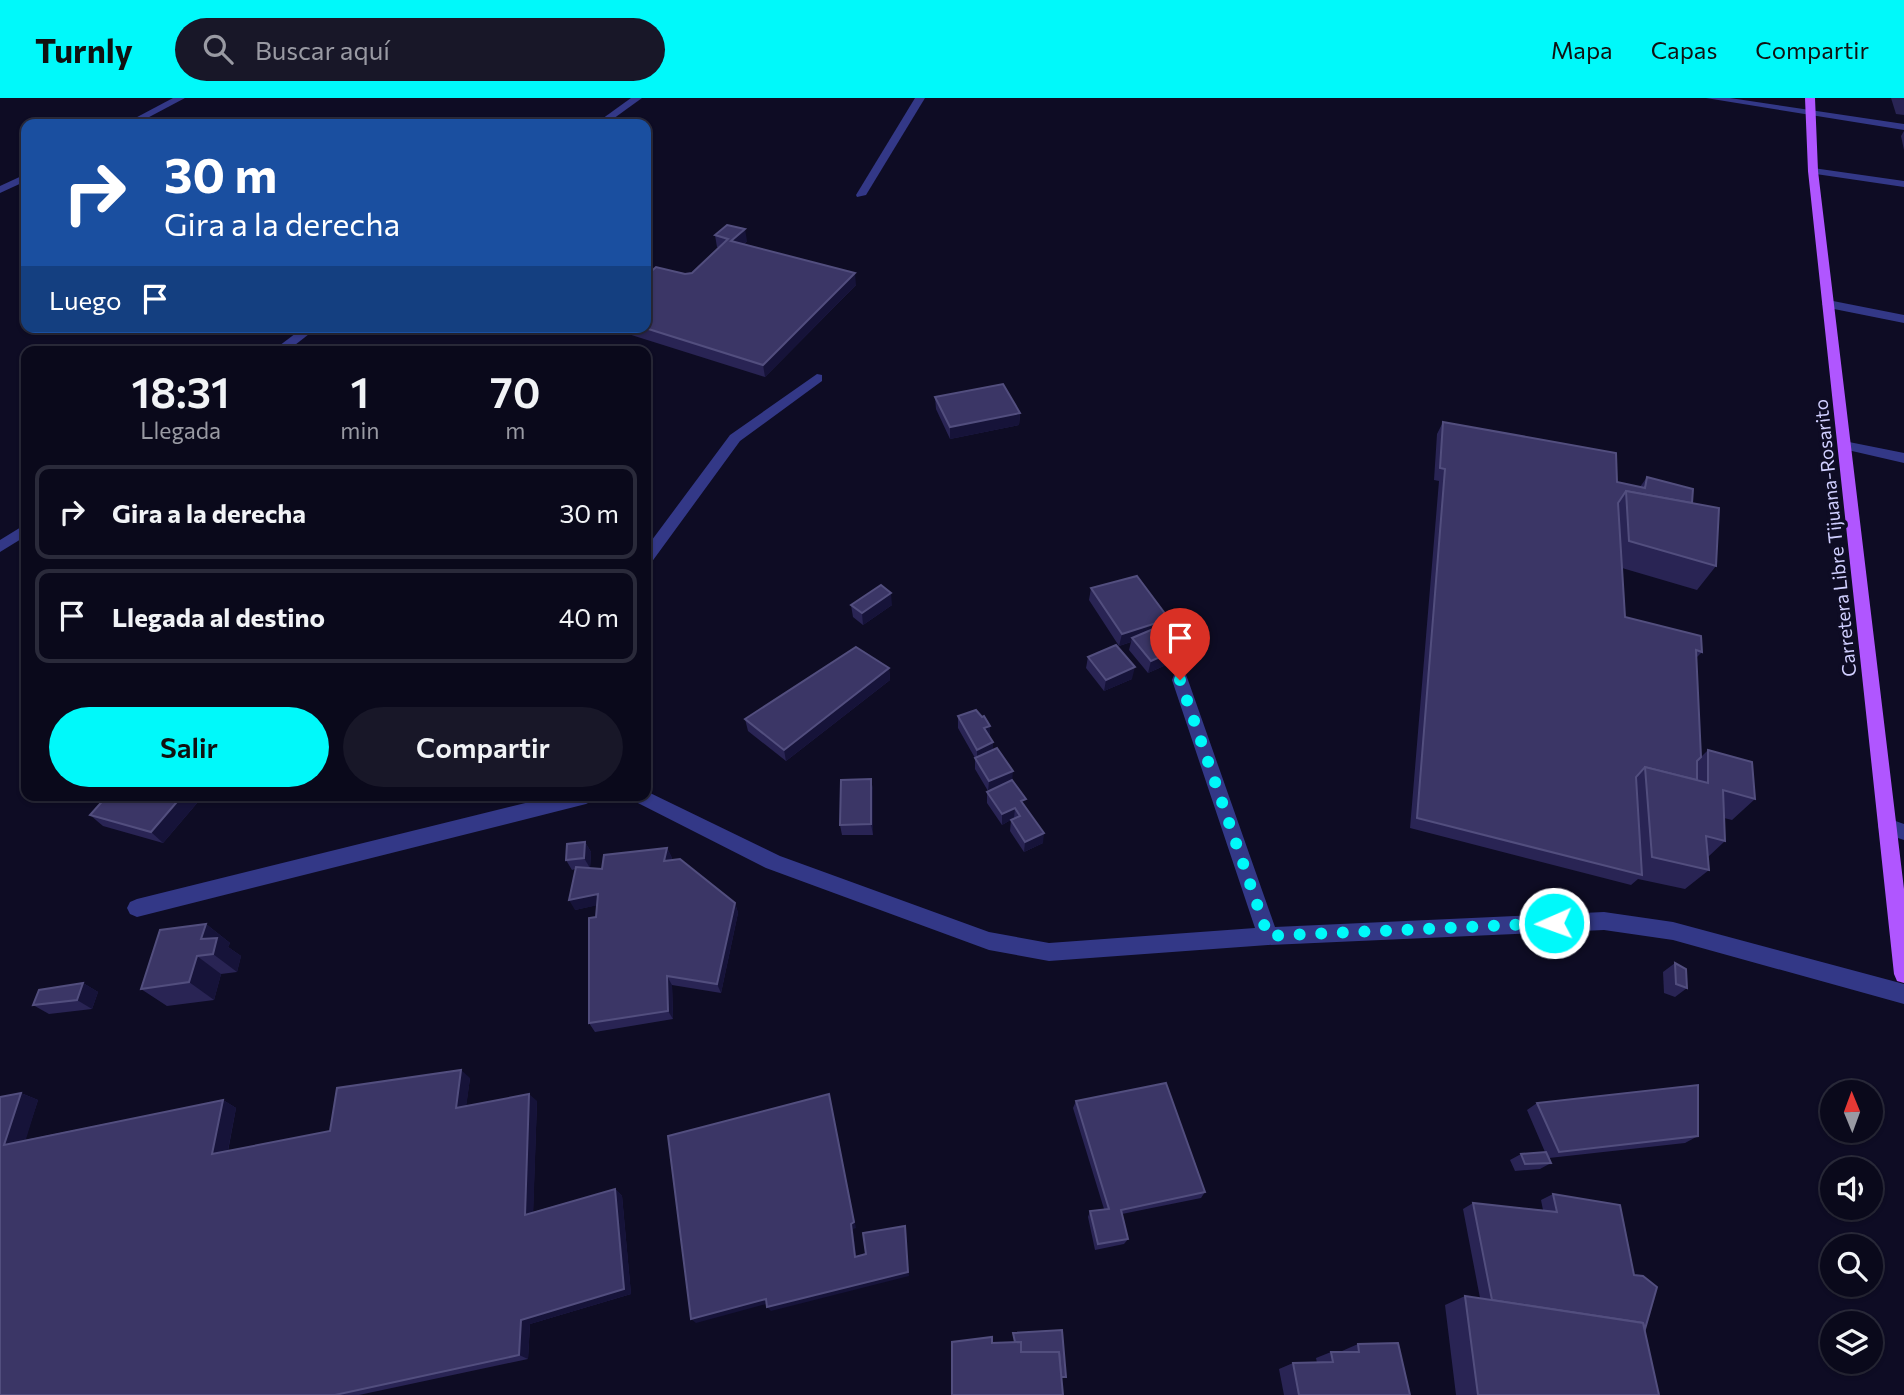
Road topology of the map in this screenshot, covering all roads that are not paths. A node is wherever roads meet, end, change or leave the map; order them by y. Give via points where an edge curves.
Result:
1 (180, 98) edge
2 (637, 98) edge
3 (920, 98) edge
4 (1712, 98) edge
5 (1811, 105) edge
6 (138, 119) edge
7 (607, 119) edge
8 (1904, 127) edge
9 (1813, 171) junction
10 (21, 180) edge
11 (1904, 184) edge
12 (0, 190) edge
13 (861, 195) dead end
14 (1828, 304) junction
15 (1904, 319) edge
16 (304, 333) edge
17 (285, 346) edge
18 (817, 378) dead end
19 (1844, 445) junction
20 (1904, 458) edge
21 (21, 532) edge
22 (0, 547) edge
23 (651, 552) edge
24 (1180, 680) dead end
25 (566, 801) edge
26 (650, 801) edge
27 (1896, 829) edge
28 (137, 908) dead end
29 (1268, 936) junction
30 (1904, 974) edge
31 (1904, 994) edge

1 - 6 street
2 - 7 street
3 - 13 street
4 - 5 street
5 - 8 street
5 - 9 main road, Carretera Libre Tijuana-Rosarito
9 - 11 street
9 - 14 main road, Carretera Libre Tijuana-Rosarito
10 - 12 street
14 - 15 street
14 - 19 main road, Carretera Libre Tijuana-Rosarito
16 - 17 street
18 - 23 street via 735,438
19 - 20 street
19 - 27 main road, Carretera Libre Tijuana-Rosarito
21 - 22 street
24 - 29 street
25 - 28 street
26 - 29 street via 773,862 989,941 1049,952
27 - 30 main road, Carretera Libre Tijuana-Rosarito
29 - 31 street via 1604,921 1673,931

